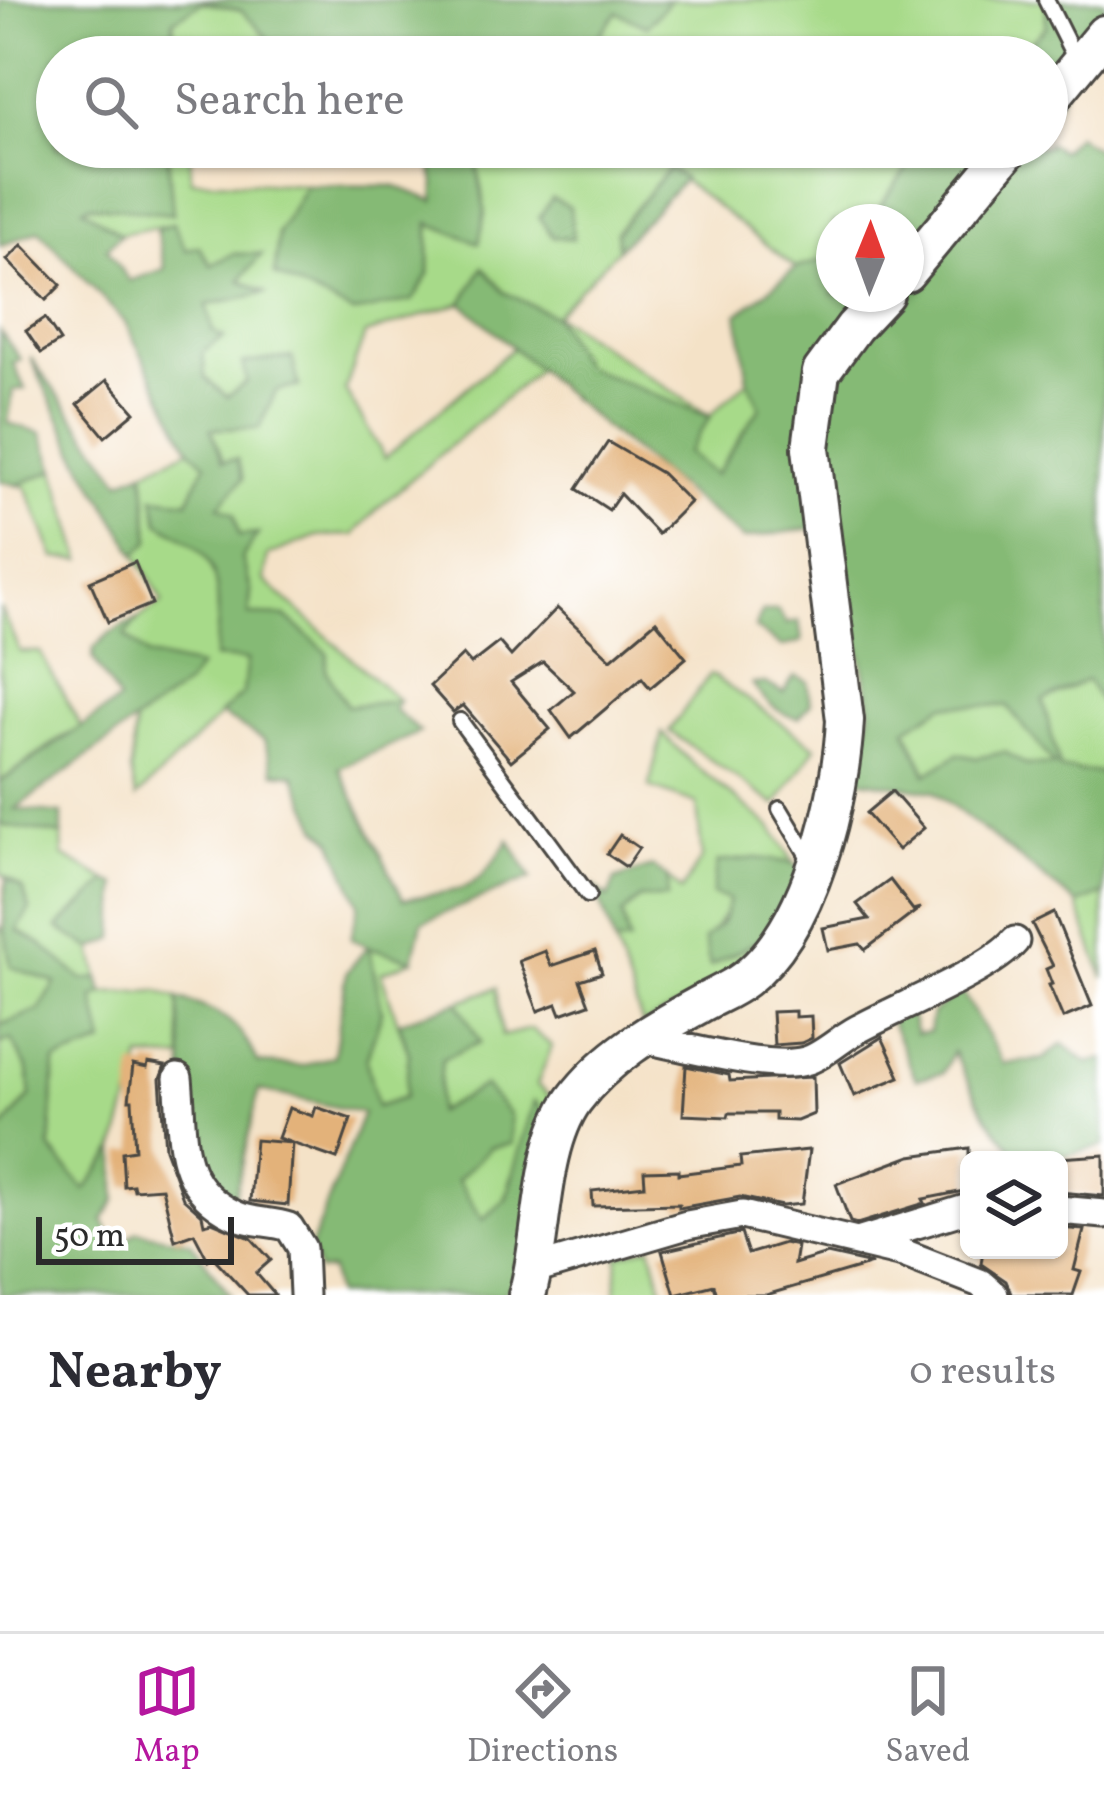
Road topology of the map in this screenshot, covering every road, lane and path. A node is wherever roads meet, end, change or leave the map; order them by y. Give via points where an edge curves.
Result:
1 (1046, 0) edge
2 (1104, 34) edge
3 (1064, 36) edge
4 (1068, 44) edge
5 (1078, 64) junction
6 (1068, 77) edge
7 (994, 168) edge
8 (924, 251) edge
9 (868, 312) edge
10 (460, 721) dead end
11 (780, 809) dead end
12 (815, 868) junction
13 (588, 895) dead end
14 (1015, 941) dead end
15 (639, 1037) junction
16 (178, 1078) dead end
17 (960, 1211) edge
18 (1068, 1211) edge
19 (1104, 1214) edge
20 (856, 1242) junction
21 (531, 1283) edge
22 (304, 1295) edge
23 (994, 1295) edge

1 - 3 lane
2 - 5 street
4 - 5 lane
5 - 6 street
7 - 8 street
9 - 12 street via 821,372 811,448 845,720
10 - 13 lane
11 - 12 lane
12 - 15 street via 793,916 746,979
14 - 15 street via 807,1061
15 - 21 street via 573,1102 552,1155
16 - 22 street via 187,1165 198,1192 236,1215 289,1227 302,1248
17 - 20 street
18 - 19 street
20 - 21 street via 742,1215 686,1225
20 - 23 street via 980,1282

